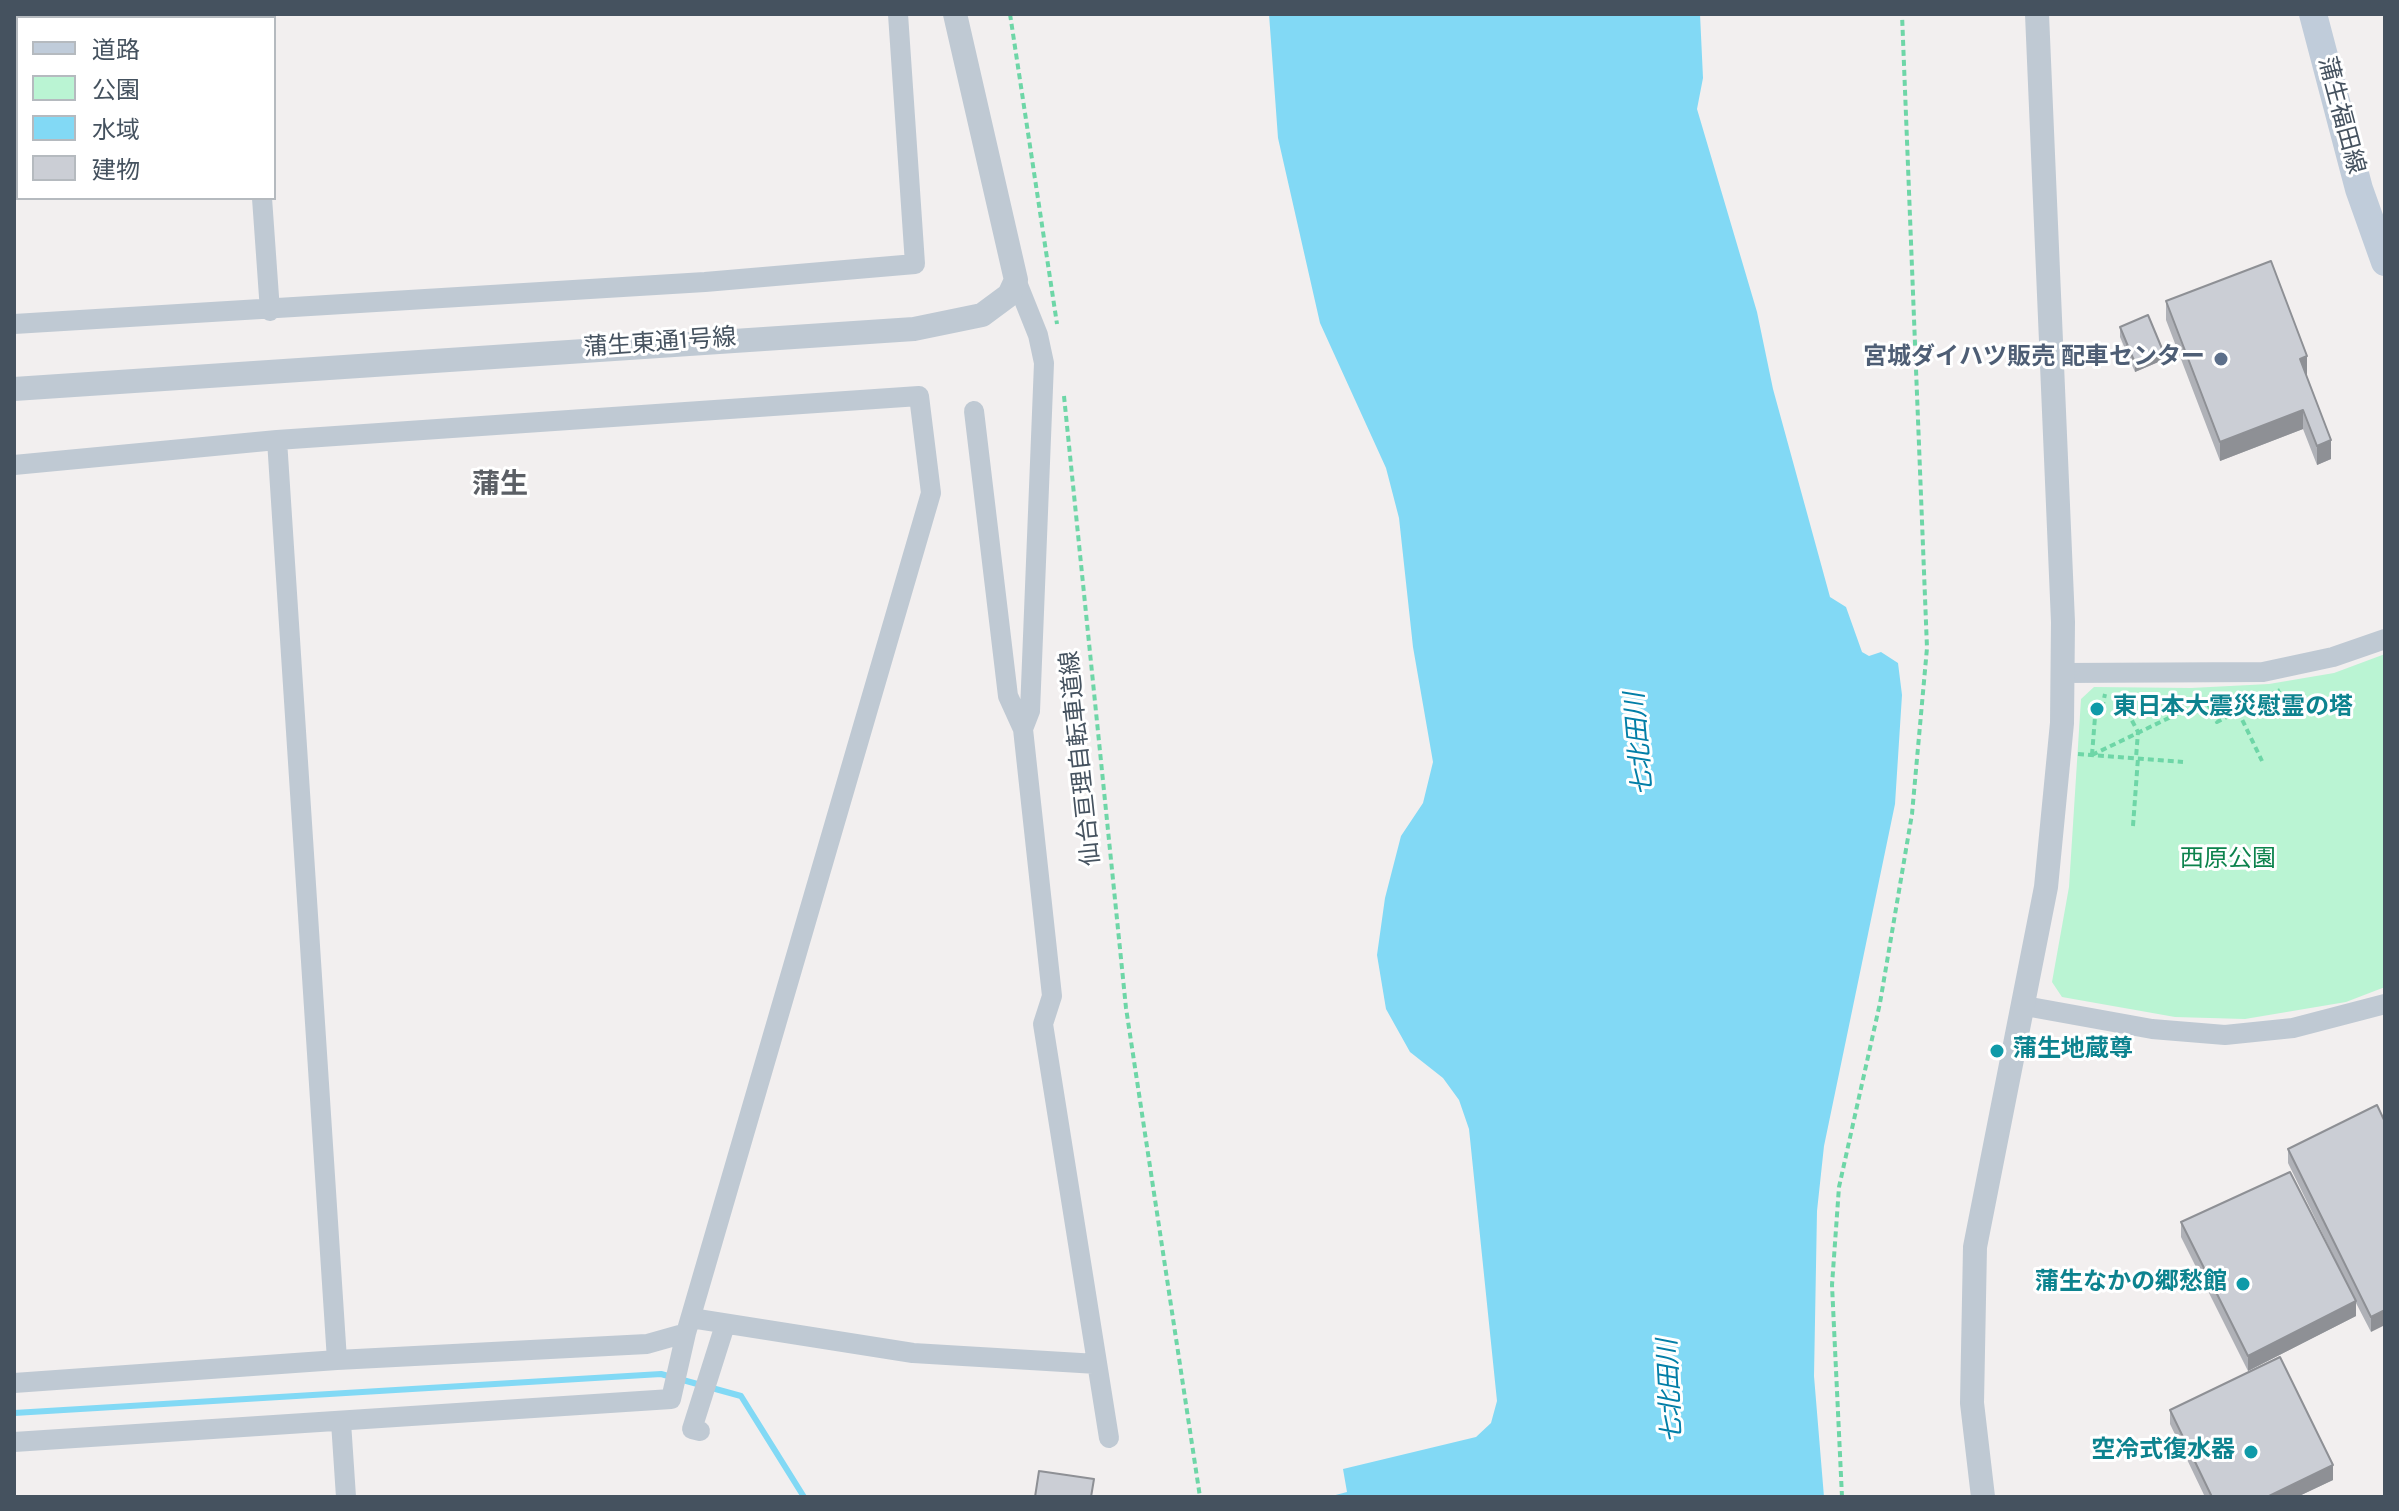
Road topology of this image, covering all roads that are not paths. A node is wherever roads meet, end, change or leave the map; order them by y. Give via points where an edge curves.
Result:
1 (898, 14) edge
2 (955, 14) edge
3 (2037, 14) edge
4 (2313, 14) edge
5 (262, 200) edge
6 (2385, 262) edge
7 (1016, 280) junction
8 (270, 311) junction
9 (14, 324) edge
10 (14, 389) edge
11 (974, 411) dead end
12 (277, 440) junction
13 (14, 465) edge
14 (2385, 639) edge
15 (2063, 673) junction
16 (1023, 729) junction
17 (2385, 1004) edge
18 (2025, 1006) junction
19 (703, 1324) junction
20 (337, 1360) junction
21 (1097, 1364) junction
22 (14, 1383) edge
23 (699, 1421) dead end
24 (341, 1422) junction
25 (1109, 1438) dead end
26 (14, 1442) edge
27 (346, 1497) edge
28 (1983, 1497) edge

1 - 8 street via 915,264
2 - 7 street
3 - 15 street
4 - 6 main road, 蒲生福田線 via 2359,189
5 - 8 street
7 - 10 street, 蒲生東通1号線 via 1009,295 982,315 914,329
7 - 16 street via 1044,363 1030,711
8 - 9 street
11 - 16 street via 1008,696
12 - 13 street
12 - 19 street via 919,396 931,493
12 - 20 street
14 - 15 street via 2263,672
15 - 18 street via 2057,796
16 - 21 street via 1052,996 1043,1024
17 - 18 street via 2293,1028 2225,1035 2152,1029
18 - 28 street via 1975,1247 1972,1403
19 - 20 street via 647,1344
19 - 21 street via 913,1353
19 - 23 street via 712,1359
19 - 24 street via 682,1354 671,1399
20 - 22 street
21 - 25 street
24 - 26 street
24 - 27 street

